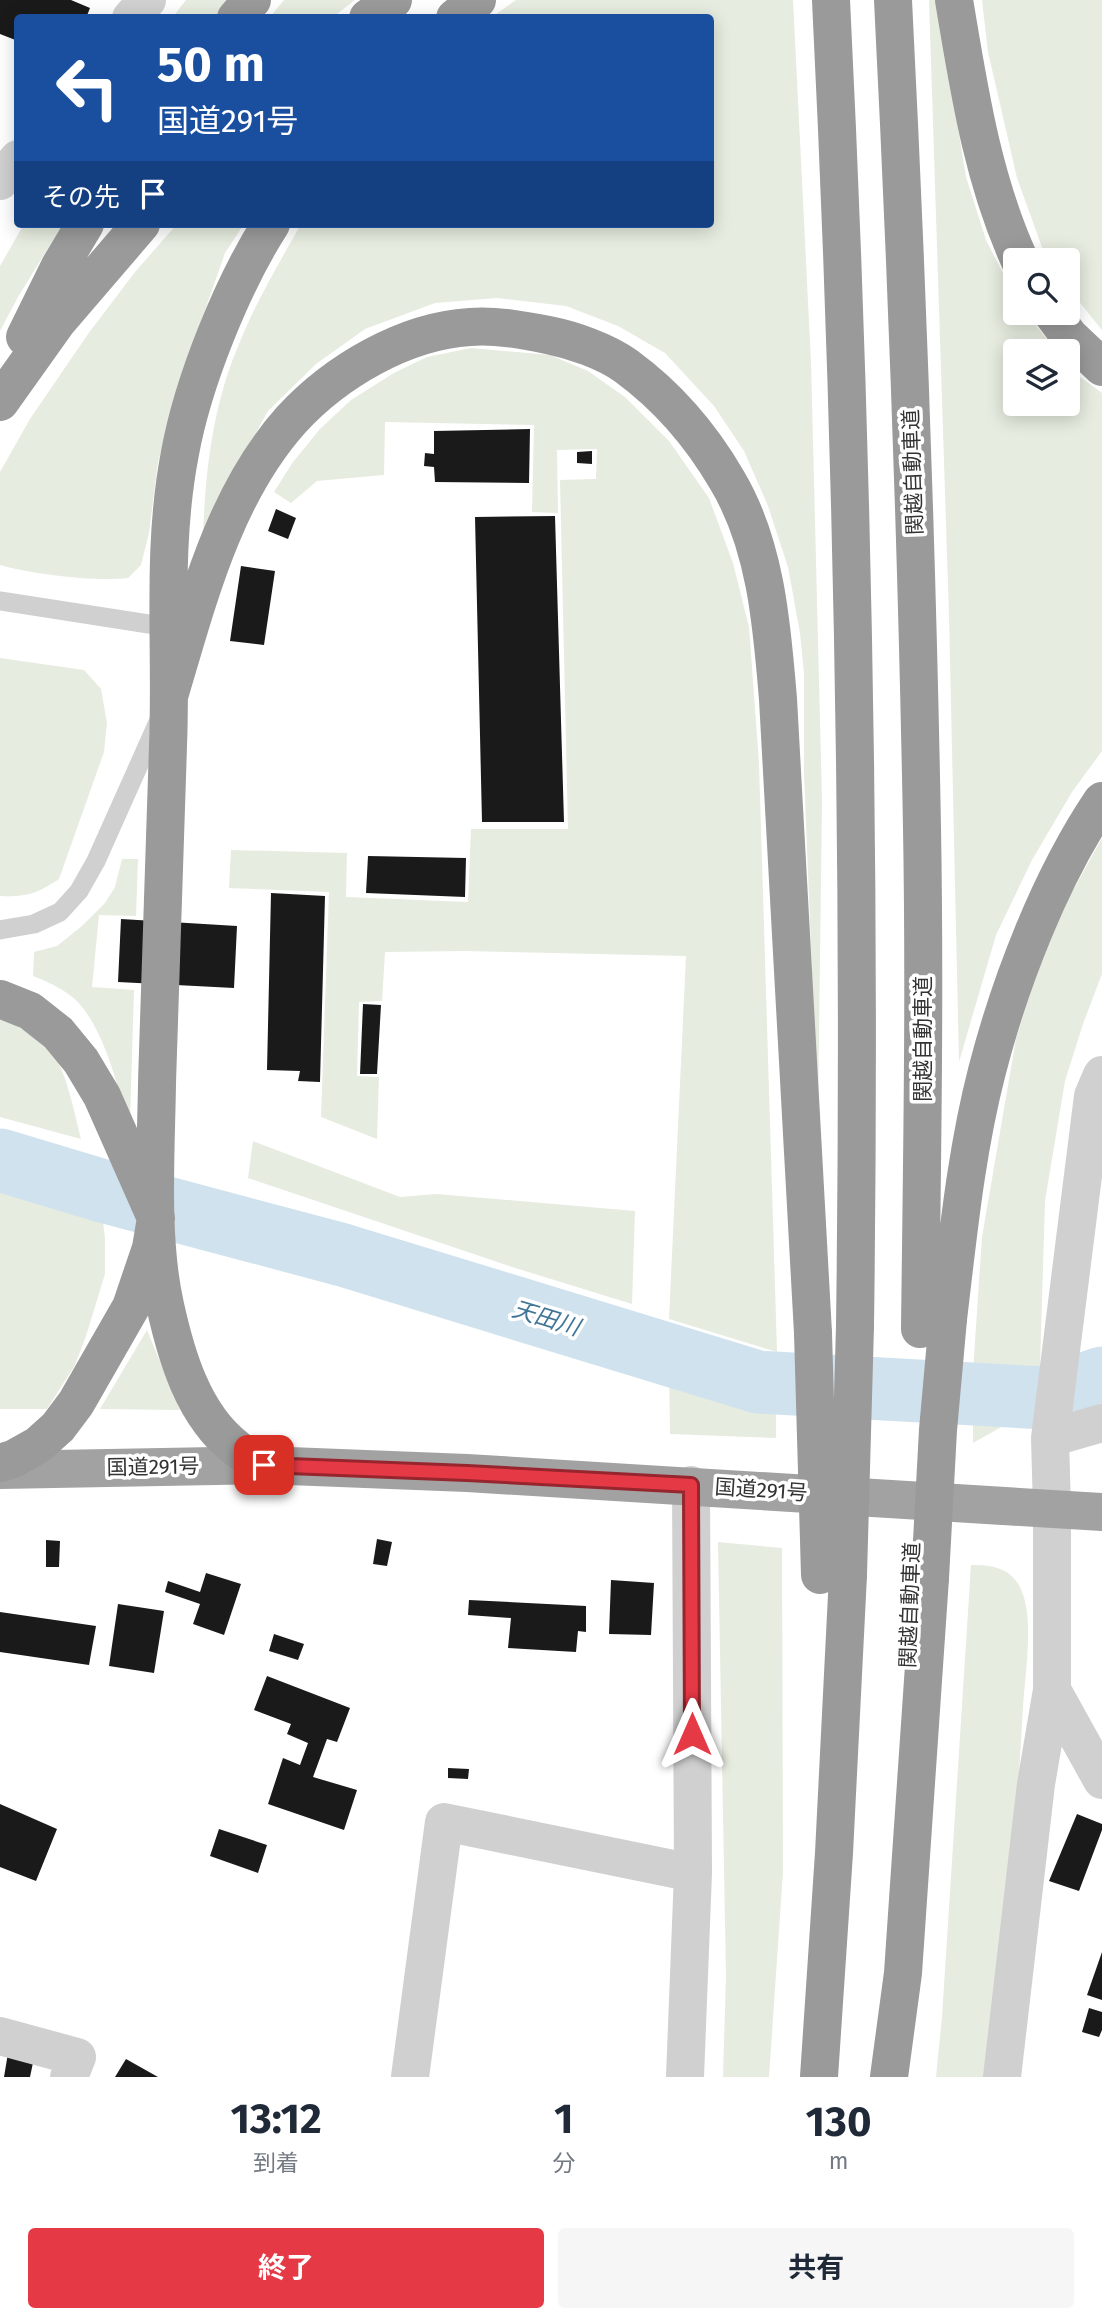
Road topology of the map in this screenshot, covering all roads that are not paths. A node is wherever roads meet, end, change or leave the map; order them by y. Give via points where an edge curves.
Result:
1 (146, 0) edge
2 (252, 0) edge
3 (393, 0) edge
4 (477, 0) edge
5 (831, 0) edge
6 (893, 0) edge
7 (954, 0) edge
8 (134, 14) edge
9 (240, 14) edge
10 (374, 14) edge
11 (460, 14) edge
12 (14, 164) edge
13 (0, 181) edge
14 (83, 228) edge
15 (138, 228) edge
16 (269, 228) edge
17 (1014, 248) edge
18 (1061, 325) edge
19 (1102, 367) edge
20 (0, 386) edge
21 (0, 402) edge
22 (0, 601) edge
23 (169, 627) junction
24 (170, 693) junction
25 (1102, 801) edge
26 (0, 930) edge
27 (0, 999) edge
28 (1102, 1075) edge
29 (156, 1218) junction
30 (934, 1324) junction
31 (1102, 1423) edge
32 (1050, 1438) junction
33 (0, 1463) edge
34 (264, 1465) junction
35 (0, 1470) edge
36 (691, 1485) junction
37 (1052, 1509) junction
38 (1102, 1512) edge
39 (834, 1575) junction
40 (1052, 1690) junction
41 (1102, 1780) edge
42 (693, 1872) junction
43 (0, 2036) edge
44 (69, 2077) edge
45 (410, 2077) edge
46 (685, 2077) edge
47 (818, 2077) edge
48 (886, 2077) edge
49 (1002, 2077) edge

1 - 8 street
2 - 9 highway
3 - 10 highway
4 - 11 highway
5 - 39 highway, bridge via 852,531 858,874 855,1326
6 - 30 highway, 関越自動車道 via 915,503 923,1112
7 - 17 highway via 983,154
12 - 13 street
14 - 20 highway
15 - 21 highway via 57,322
16 - 23 highway via 237,288 193,399 172,510
18 - 19 highway
22 - 23 lane
23 - 24 highway
24 - 26 lane via 79,891 60,912 34,925
24 - 29 highway
24 - 39 highway, bridge via 209,568 260,463 291,420 332,383 376,356 421,336 469,327 520,329 572,340 625,365 664,398 697,436 728,481 749,529 766,592 778,699 813,1333
25 - 30 highway via 1062,870 1009,999 987,1071
27 - 29 highway via 30,1012 58,1033 81,1062 102,1096
28 - 32 street via 1093,1096
29 - 33 highway via 131,1307 76,1403 38,1446
29 - 34 highway via 164,1301 185,1373 216,1429
30 - 48 highway, 関越自動車道
31 - 32 street
32 - 37 street
34 - 35 highway, 国道291号
34 - 36 highway, 国道291号
36 - 37 highway, 国道291号
36 - 42 street
37 - 38 highway, 国道291号
37 - 40 street
39 - 47 highway via 834,1853
40 - 41 street
40 - 49 street via 1036,1784
42 - 45 street via 444,1822
42 - 46 street
43 - 44 street via 77,2057

